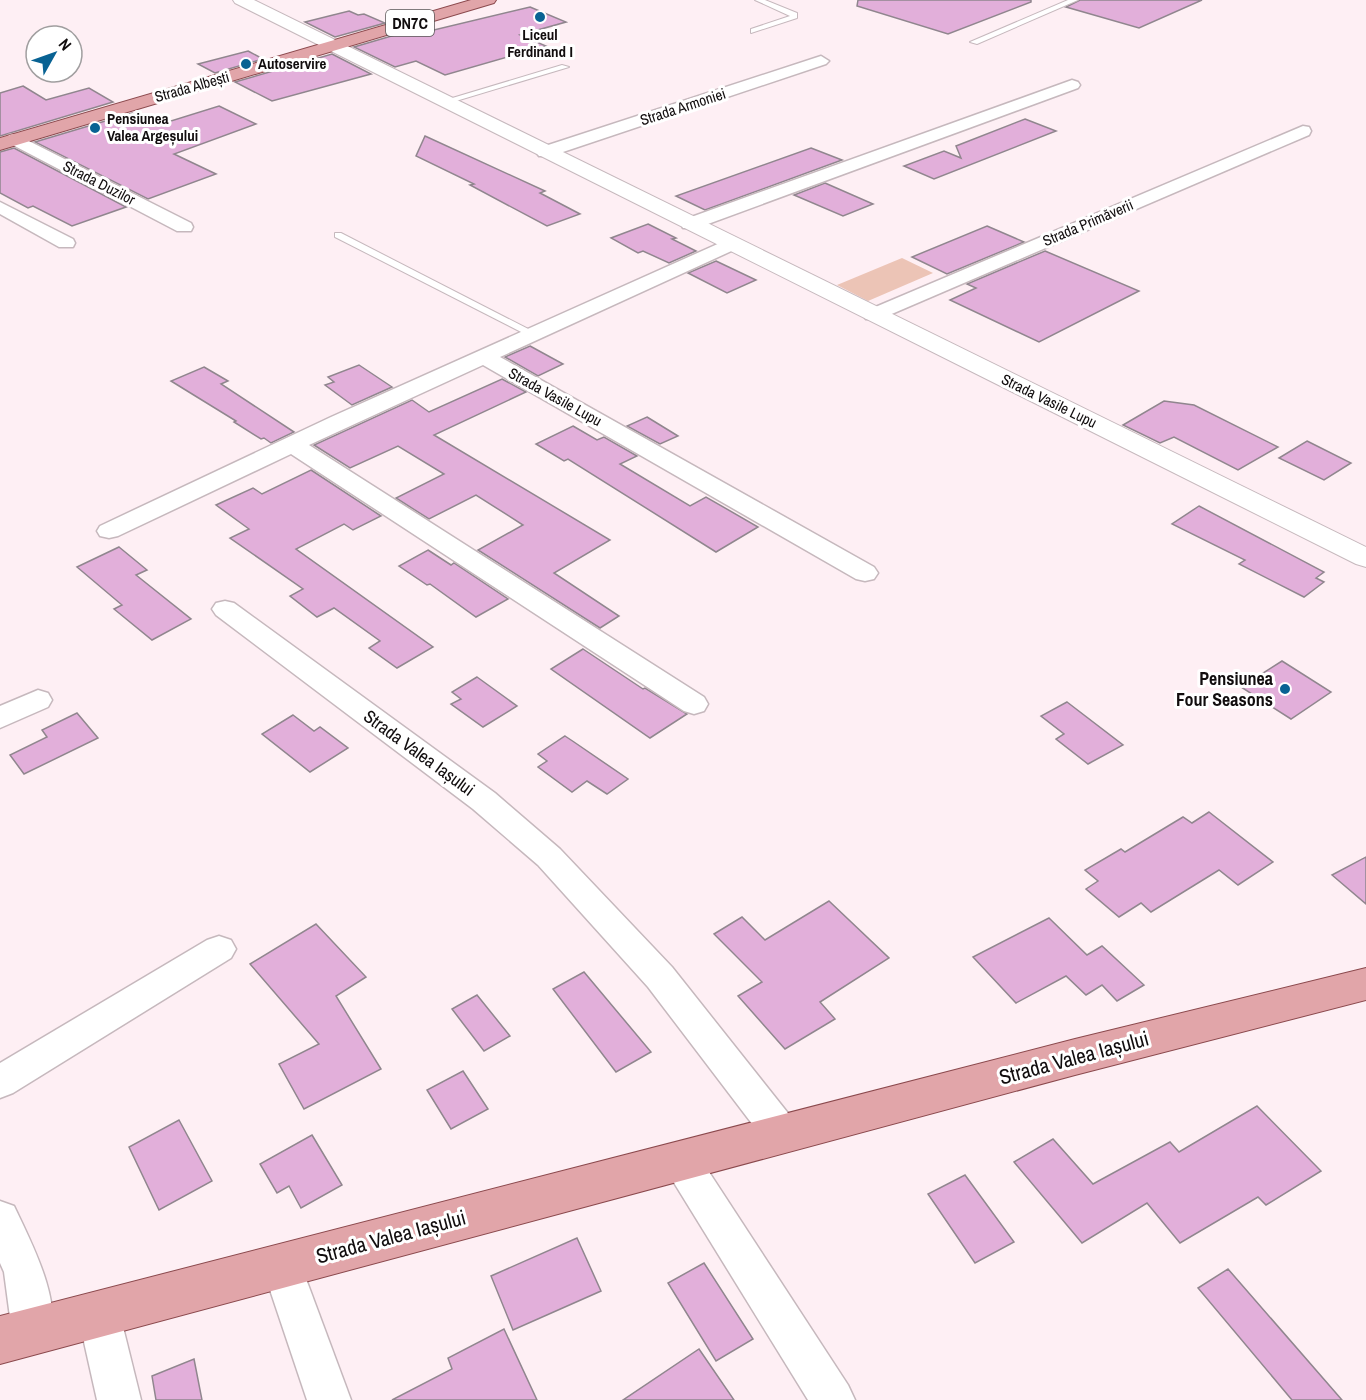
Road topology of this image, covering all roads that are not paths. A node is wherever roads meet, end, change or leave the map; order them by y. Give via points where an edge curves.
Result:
1 (240, 0) edge
2 (488, 0) edge
3 (759, 0) edge
4 (1074, 0) edge
5 (754, 31) dead end
6 (974, 42) dead end
7 (331, 46) junction
8 (821, 61) dead end
9 (565, 67) dead end
10 (1072, 85) dead end
11 (443, 102) junction
12 (1303, 131) dead end
13 (8, 142) edge
14 (545, 152) junction
15 (0, 207) edge
16 (690, 224) junction
17 (184, 227) dead end
18 (338, 235) dead end
19 (66, 243) dead end
20 (731, 244) junction
21 (873, 315) junction
22 (533, 334) junction
23 (483, 356) junction
24 (292, 444) junction
25 (109, 531) dead end
26 (1366, 558) edge
27 (865, 573) dead end
28 (225, 609) dead end
29 (38, 700) dead end
30 (694, 704) dead end
31 (0, 718) edge
32 (219, 949) dead end
33 (1366, 984) edge
34 (0, 1082) edge
35 (782, 1134) junction
36 (681, 1161) junction
37 (0, 1219) edge
38 (282, 1266) junction
39 (99, 1315) junction
40 (16, 1336) edge
41 (119, 1400) edge
42 (329, 1400) edge
43 (833, 1400) edge

1 - 7 main road, Strada Vasile Lupu
2 - 7 main road, Strada Albești / DN7C
3 - 5 lane via 794,15
4 - 6 lane
7 - 11 main road, Strada Vasile Lupu
7 - 13 main road, Strada Albești / DN7C
8 - 14 street, Strada Armoniei
9 - 11 lane
10 - 16 street
11 - 14 main road, Strada Vasile Lupu
12 - 21 street, Strada Primăverii
13 - 17 street, Strada Duzilor
14 - 16 main road, Strada Vasile Lupu
15 - 19 street
16 - 20 main road, Strada Vasile Lupu
18 - 22 lane
20 - 21 main road, Strada Vasile Lupu
20 - 22 street, Strada Vasile Lupu
21 - 26 main road, Strada Vasile Lupu
22 - 23 street, Strada Vasile Lupu
23 - 24 street
23 - 27 street, Strada Vasile Lupu
24 - 25 street
24 - 30 street
28 - 35 street, Strada Valea Iașului via 484,801 549,857 660,977
29 - 31 street
32 - 34 street
33 - 35 main road, Strada Valea Iașului
35 - 36 main road, Strada Valea Iașului
36 - 38 main road, Strada Valea Iașului
36 - 43 street
37 - 40 street via 24,1271
38 - 39 main road, Strada Valea Iașului
38 - 42 street
39 - 40 main road, Strada Valea Iașului
39 - 41 street

